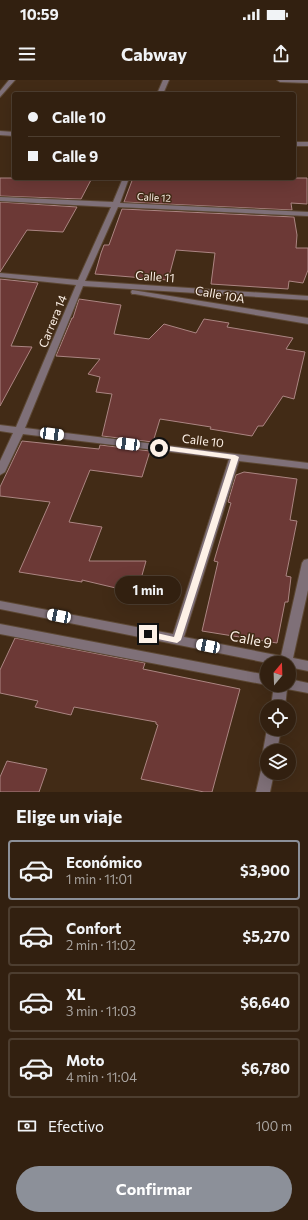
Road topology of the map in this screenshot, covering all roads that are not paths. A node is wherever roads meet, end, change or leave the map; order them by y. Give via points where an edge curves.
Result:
1 (12, 80) edge
2 (166, 80) edge
3 (280, 80) edge
4 (308, 81) edge
5 (161, 92) edge
6 (0, 95) edge
7 (0, 133) edge
8 (12, 134) edge
9 (296, 144) edge
10 (308, 144) edge
11 (125, 180) edge
12 (0, 199) edge
13 (116, 205) junction
14 (308, 214) edge
15 (0, 275) edge
16 (80, 283) junction
17 (308, 298) edge
18 (308, 321) edge
19 (0, 428) edge
20 (21, 430) junction
21 (235, 457) junction
22 (308, 466) edge
23 (0, 472) edge
24 (308, 563) edge
25 (0, 605) edge
26 (0, 629) edge
27 (177, 640) junction
28 (288, 656) edge
29 (260, 658) edge
30 (296, 664) edge
31 (308, 666) edge
32 (260, 679) edge
33 (296, 685) edge
34 (308, 688) edge
35 (265, 780) edge
36 (263, 792) edge

1 - 6 street
2 - 5 street
3 - 4 street
7 - 8 street
9 - 10 street
11 - 13 street, Carrera 14
12 - 13 street, Calle 12
13 - 14 street, Calle 12
13 - 16 street, Carrera 14
15 - 16 street, Calle 11
16 - 17 street, Calle 11
16 - 18 street, Calle 10A
16 - 20 street, Carrera 14
19 - 20 street, Calle 10
20 - 21 street, Calle 10
20 - 23 street, Carrera 14
21 - 22 street, Calle 10
21 - 27 street
24 - 28 street
25 - 27 street, Calle 9
26 - 32 street
27 - 29 street, Calle 9
30 - 31 street, Calle 9
33 - 34 street
35 - 36 street

